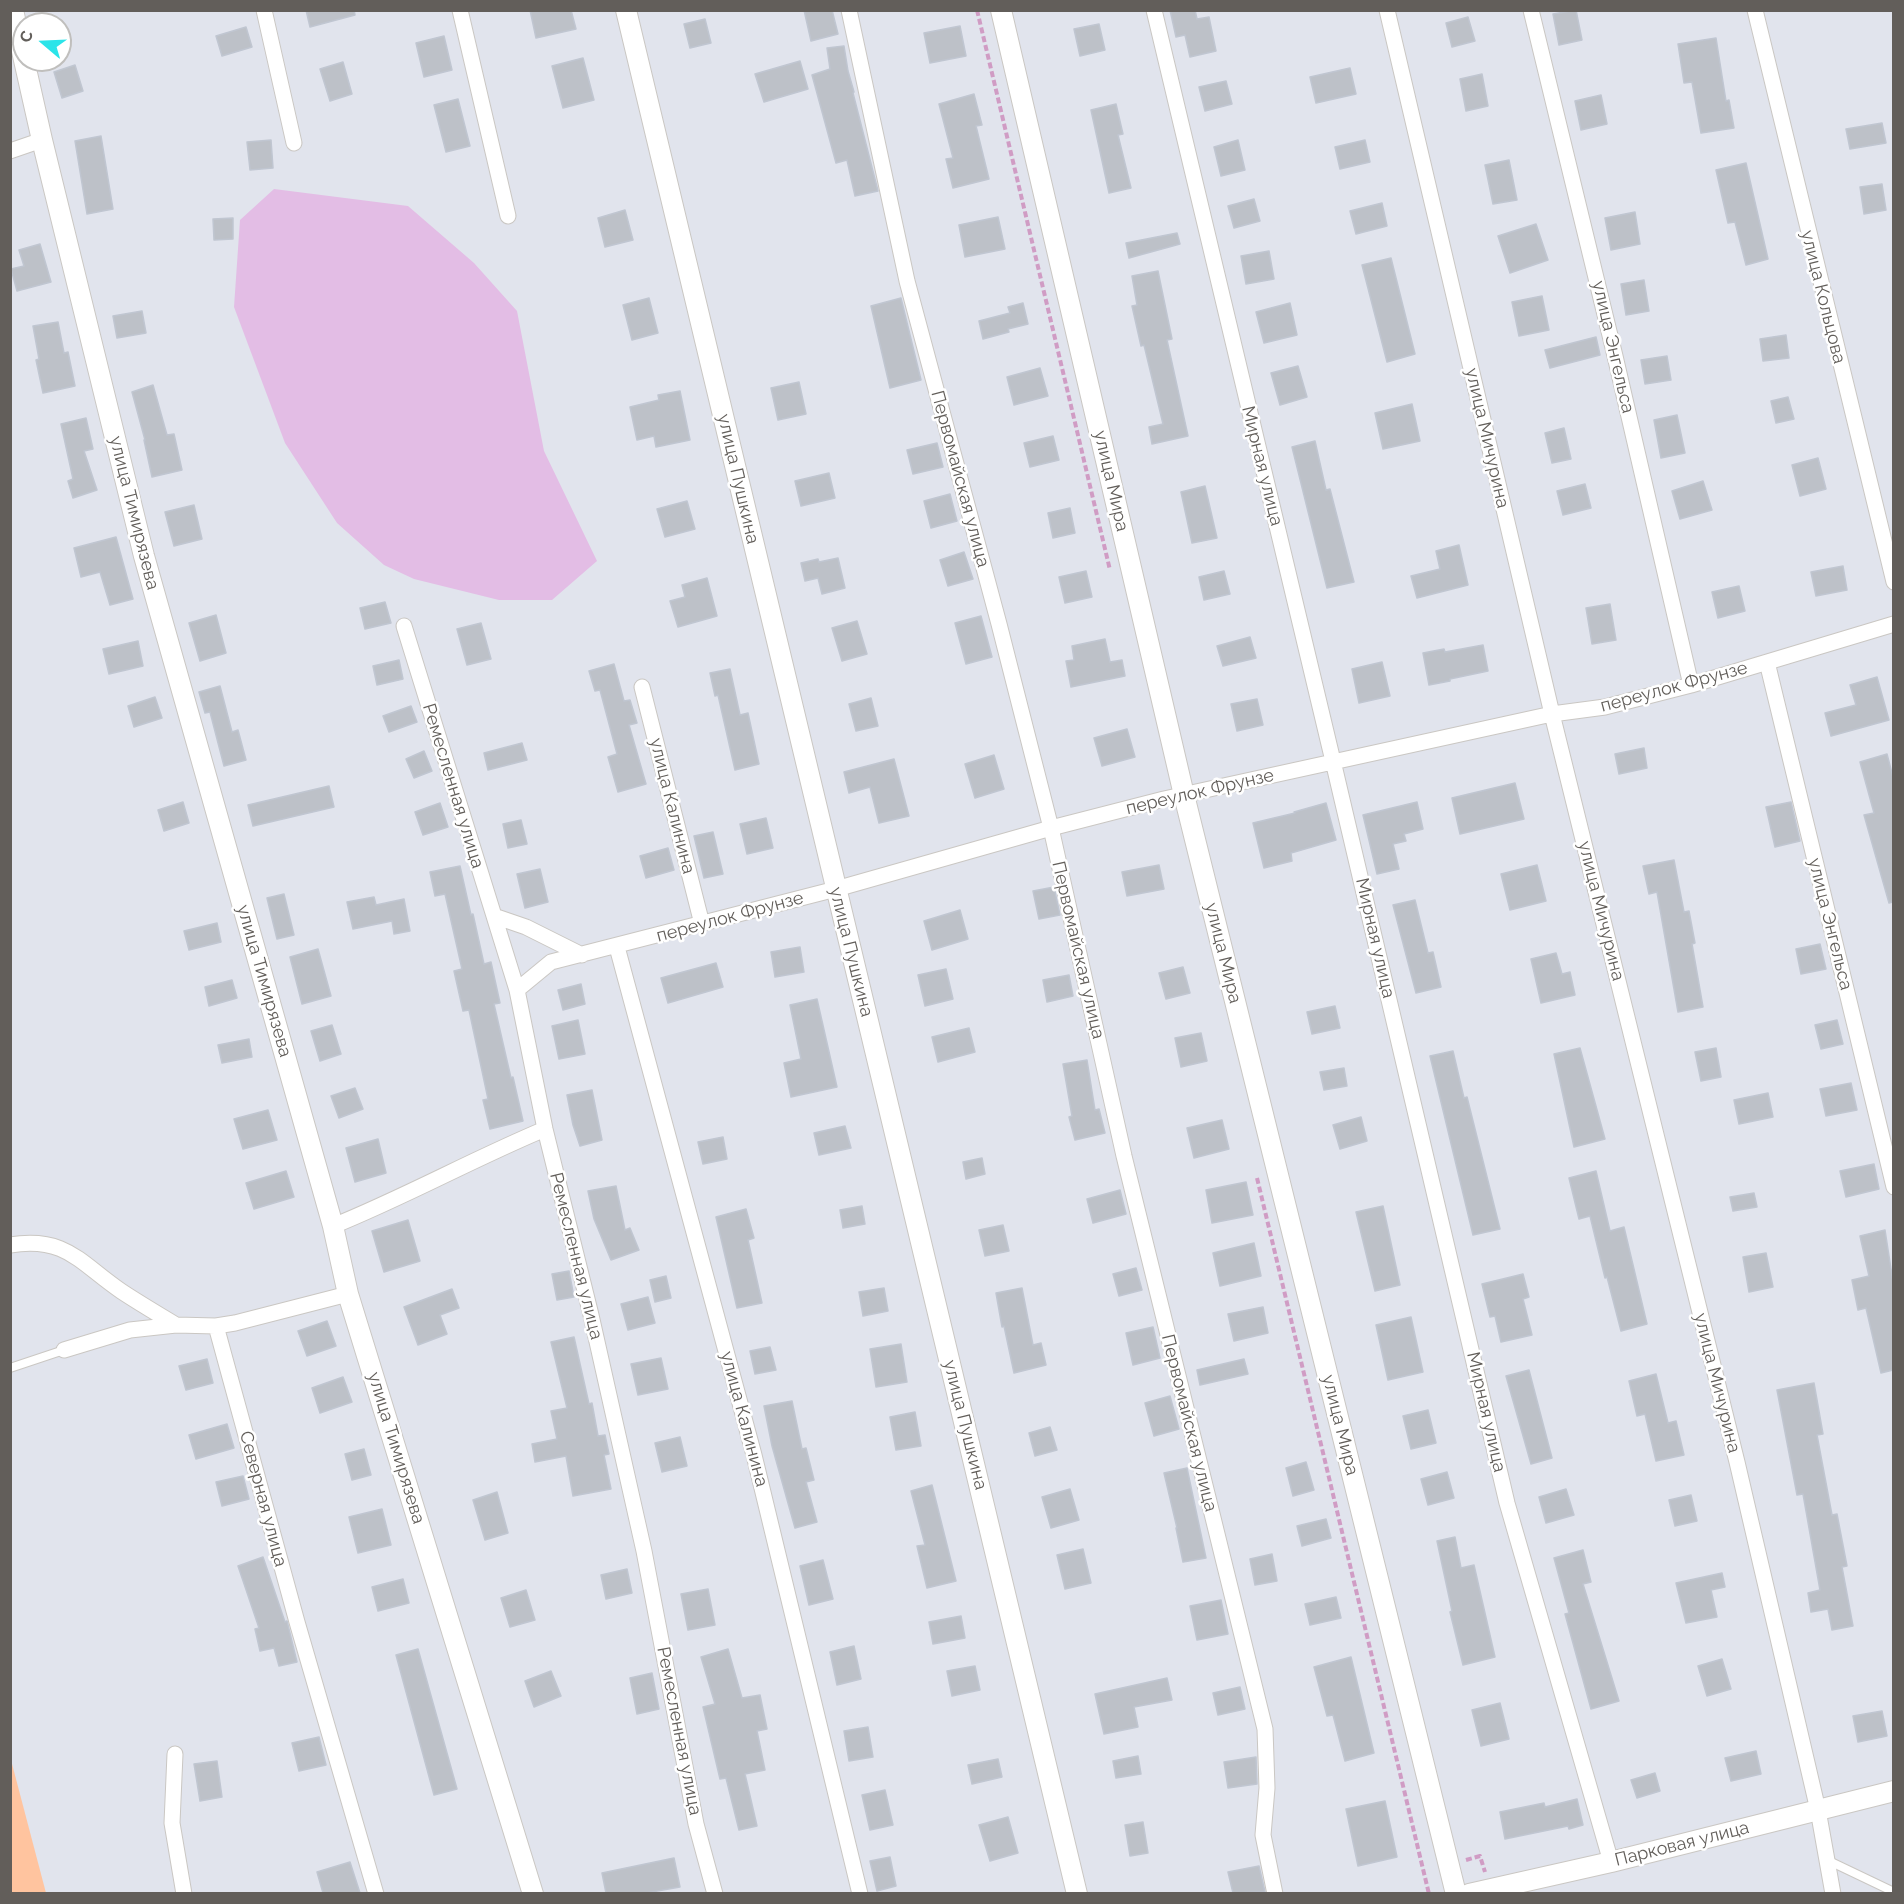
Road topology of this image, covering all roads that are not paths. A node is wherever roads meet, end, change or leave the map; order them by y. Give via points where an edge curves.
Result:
1 (264, 10) edge
2 (460, 10) edge
3 (626, 10) edge
4 (849, 10) edge
5 (1002, 10) edge
6 (1154, 10) edge
7 (1387, 10) edge
8 (1532, 10) edge
9 (1755, 10) edge
10 (27, 72) edge
11 (42, 140) junction
12 (294, 143) dead end
13 (10, 151) edge
14 (508, 216) dead end
15 (1893, 582) edge
16 (1893, 624) edge
17 (404, 626) dead end
18 (1767, 662) junction
19 (1691, 685) junction
20 (642, 687) dead end
21 (1552, 714) junction
22 (1333, 760) junction
23 (1184, 795) junction
24 (1051, 828) junction
25 (836, 889) junction
26 (494, 916) junction
27 (702, 924) junction
28 (616, 947) junction
29 (582, 955) junction
30 (517, 990) junction
31 (545, 1129) junction
32 (1893, 1187) edge
33 (333, 1226) junction
34 (10, 1245) edge
35 (348, 1294) junction
36 (176, 1325) junction
37 (216, 1326) junction
38 (64, 1350) joint
39 (10, 1368) edge
40 (175, 1754) dead end
41 (1893, 1791) edge
42 (1818, 1810) junction
43 (1827, 1859) junction
44 (1611, 1862) junction
45 (1893, 1892) edge
46 (184, 1893) edge
47 (376, 1893) edge
48 (533, 1893) edge
49 (715, 1893) edge
50 (860, 1893) edge
51 (1077, 1893) edge
52 (1275, 1893) edge
53 (1456, 1893) edge
54 (1469, 1893) edge
55 (1833, 1893) edge

1 - 12 street
2 - 14 street
3 - 25 street, улица Пушкина
4 - 24 street, Первомайская улица via 907,281
5 - 23 street, улица Мира
6 - 22 street, Мирная улица
7 - 21 street, улица Мичурина
8 - 19 street, улица Энгельса
9 - 15 street, улица Кольцова
10 - 11 street, улица Тимирязева
11 - 13 street
11 - 33 street, улица Тимирязева via 144,556
16 - 18 street, переулок Фрунзе
17 - 26 street, Ремесленная улица
18 - 19 street, переулок Фрунзе
18 - 32 street, улица Энгельса
19 - 21 street, переулок Фрунзе via 1605,707
20 - 27 street, улица Калинина
21 - 22 street, переулок Фрунзе
21 - 42 street, улица Мичурина via 1737,1462
22 - 23 street, переулок Фрунзе
22 - 44 street, Мирная улица via 1507,1503
23 - 24 street, переулок Фрунзе
23 - 53 street, улица Мира
24 - 25 street, переулок Фрунзе
24 - 52 street, Первомайская улица via 1124,1156 1264,1729 1267,1788 1263,1835
25 - 27 street, переулок Фрунзе
25 - 51 street, улица Пушкина
26 - 29 street
26 - 30 street, Ремесленная улица
27 - 28 street, переулок Фрунзе
28 - 29 street, переулок Фрунзе
28 - 50 street, улица Калинина via 754,1455
29 - 30 street, переулок Фрунзе via 551,962
30 - 31 street, Ремесленная улица
31 - 33 street
31 - 49 street, Ремесленная улица via 644,1551 696,1824
33 - 35 street, улица Тимирязева
34 - 36 street via 52,1245 78,1257 121,1291
35 - 37 street
35 - 48 street, улица Тимирязева
36 - 37 street
36 - 38 street via 130,1330
37 - 47 street, Северная улица
38 - 39 lane
40 - 46 street via 172,1823
41 - 42 street, Парковая улица
42 - 43 street, улица Мичурина
42 - 44 street, Парковая улица
43 - 45 lane
43 - 55 street, улица Мичурина
44 - 54 street, Парковая улица

